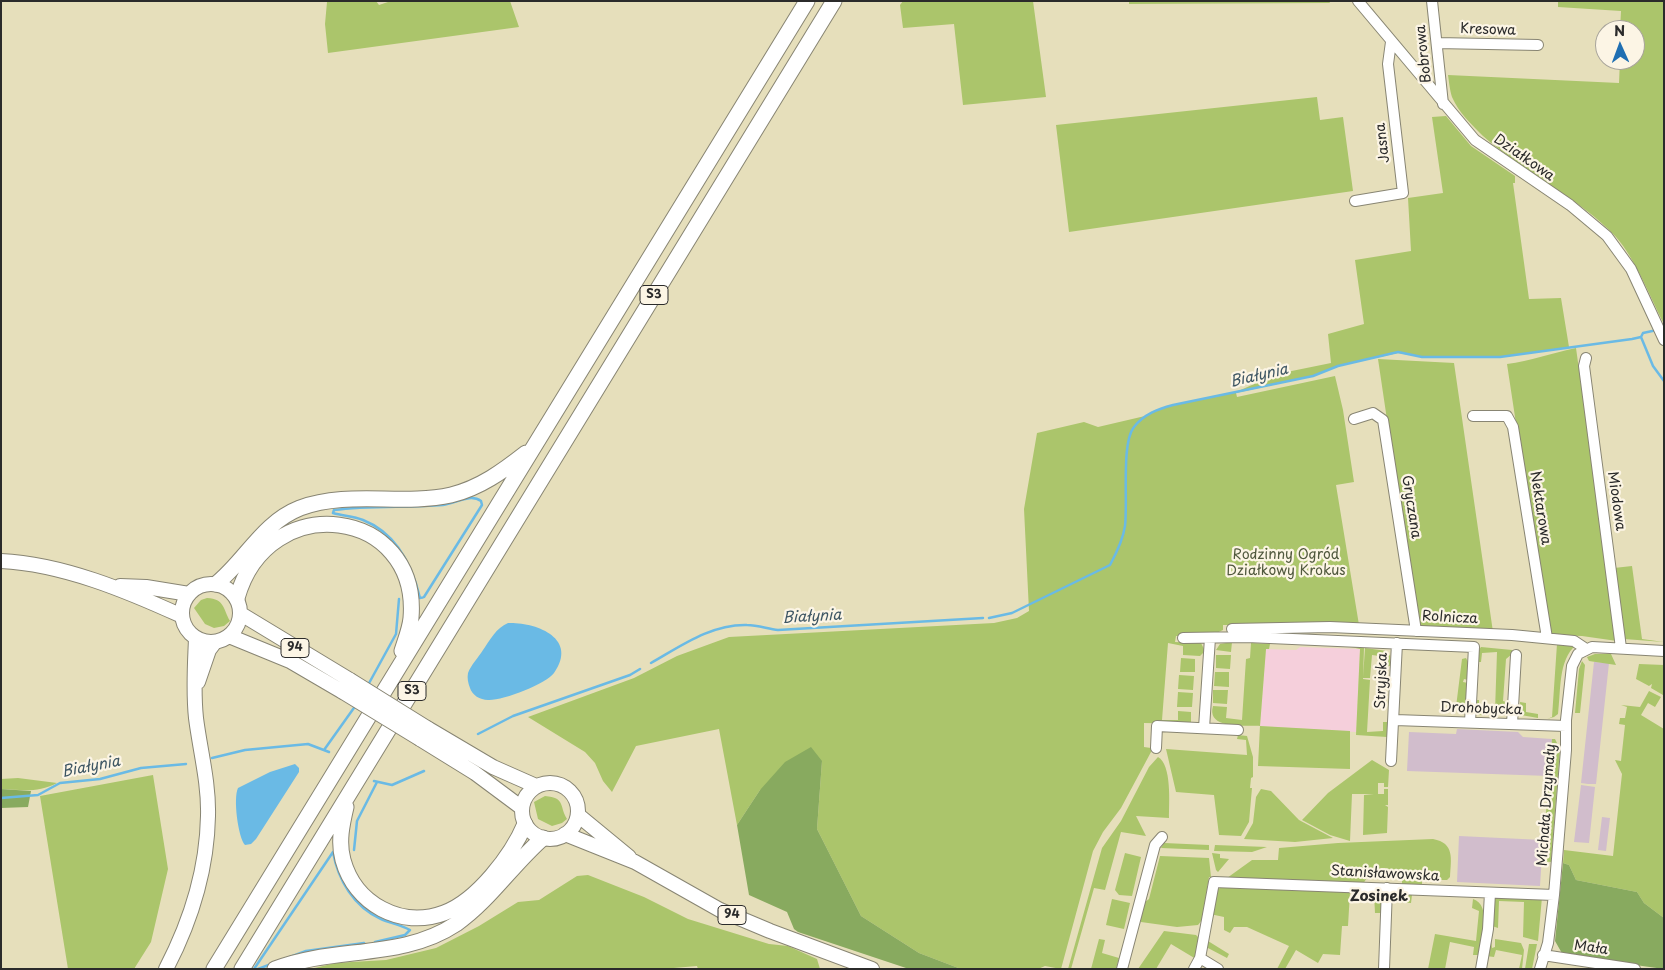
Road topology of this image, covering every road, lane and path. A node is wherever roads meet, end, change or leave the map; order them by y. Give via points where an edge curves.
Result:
1 (807, 1) edge
2 (834, 1) edge
3 (1358, 1) edge
4 (1432, 1) edge
5 (1391, 42) junction
6 (1438, 43) junction
7 (1538, 45) dead end
8 (1443, 104) junction
9 (1355, 201) dead end
10 (1660, 332) edge
11 (1586, 358) dead end
12 (1473, 416) dead end
13 (1354, 419) dead end
14 (534, 447) junction
15 (1, 562) edge
16 (216, 584) junction
17 (115, 586) junction
18 (189, 594) junction
19 (237, 598) junction
20 (241, 614) junction
21 (182, 616) junction
22 (1232, 629) dead end
23 (1397, 630) junction
24 (1416, 630) junction
25 (230, 636) junction
26 (196, 638) junction
27 (1183, 638) dead end
28 (1210, 638) junction
29 (1547, 638) junction
30 (215, 642) junction
31 (1400, 643) junction
32 (1586, 648) junction
33 (1621, 648) junction
34 (1664, 651) edge
35 (1516, 655) dead end
36 (393, 676) junction
37 (347, 686) junction
38 (195, 690) junction
39 (1395, 720) junction
40 (1470, 722) junction
41 (1512, 724) junction
42 (1566, 726) junction
43 (1204, 728) junction
44 (1238, 730) dead end
45 (424, 733) junction
46 (1156, 748) dead end
47 (1392, 761) dead end
48 (536, 786) junction
49 (350, 792) junction
50 (522, 808) junction
51 (578, 815) junction
52 (525, 824) junction
53 (565, 834) junction
54 (544, 838) junction
55 (1162, 838) dead end
56 (635, 862) junction
57 (1387, 888) junction
58 (1490, 893) junction
59 (1554, 894) junction
60 (1200, 958) junction
61 (1542, 962) edge
62 (166, 969) edge
63 (214, 969) edge
64 (242, 969) edge
65 (275, 969) edge
66 (872, 969) edge
67 (1122, 969) edge
68 (1194, 969) edge
69 (1218, 969) edge
70 (1384, 969) edge
71 (1481, 969) edge
72 (1597, 969) edge
73 (1635, 969) edge

1 - 14 highway, S3
2 - 49 highway, S3
3 - 5 street, Działkowa
4 - 6 street, Bobrowa
5 - 8 street, Działkowa
5 - 9 street, Jasna via 1388,64 1403,193
6 - 7 street, Kresowa
6 - 8 street, Bobrowa
8 - 10 street, Działkowa via 1475,140 1570,205 1607,236 1631,269
11 - 33 street, Miodowa via 1584,366
12 - 29 street, Nektarowa via 1507,416 1513,427
13 - 24 street, Gryczana via 1373,413 1383,420
14 - 16 highway via 482,484 450,495 328,500 299,508 282,516 265,531
14 - 36 highway, S3
15 - 17 main road via 43,568
16 - 18 main road via 201,585
16 - 19 main road via 230,589
17 - 18 main road
17 - 21 main road
18 - 21 main road
19 - 20 main road
19 - 36 highway via 246,573 276,539 292,530 324,523 355,528 378,541 395,558 409,589 411,619
20 - 25 main road via 237,628
20 - 37 main road, 94
21 - 26 main road via 185,627
22 - 23 street, Rolnicza via 1330,627
23 - 24 street, Rolnicza
23 - 31 street
24 - 29 street, Rolnicza
25 - 30 main road
25 - 37 main road, 94
26 - 30 main road
26 - 38 main road
27 - 28 street
28 - 31 street
28 - 43 street
29 - 32 street, Rolnicza via 1574,641
30 - 38 main road
31 - 39 street, Stryjska
31 - 40 street via 1474,647
32 - 33 street, Rolnicza
32 - 42 street, Michała Drzymały via 1577,655 1572,666
33 - 34 street, Rolnicza
35 - 41 street
36 - 63 highway, S3
37 - 45 main road, 94, bridge
38 - 62 main road via 207,793 206,847 192,911
39 - 40 street, Drohobycka
39 - 47 street, Stryjska
40 - 41 street, Drohobycka
41 - 42 street, Drohobycka
42 - 59 street, Michała Drzymały
43 - 44 street
43 - 46 street via 1157,726
45 - 48 main road, 94
45 - 50 main road, 94
48 - 50 main road via 526,795
48 - 51 main road, 94 via 551,782 567,788 577,801
49 - 52 highway via 341,843 348,873 359,891 377,907 405,918 444,913 468,900 511,849
49 - 64 highway, S3
50 - 52 main road
51 - 53 main road via 575,824
51 - 56 main road, 94
52 - 54 main road via 532,833
53 - 54 main road
53 - 56 main road, 94
54 - 65 highway via 487,899 441,932 406,944 314,958
55 - 67 street via 1155,845
56 - 66 main road, 94 via 720,910
57 - 58 street, Stanisławowska
57 - 60 street, Stanisławowska via 1214,882
57 - 70 street
58 - 59 street, Stanisławowska
58 - 71 street
59 - 61 street, Michała Drzymały via 1548,943
60 - 68 street
60 - 69 street
61 - 72 street, Mała
61 - 73 street, Mała

